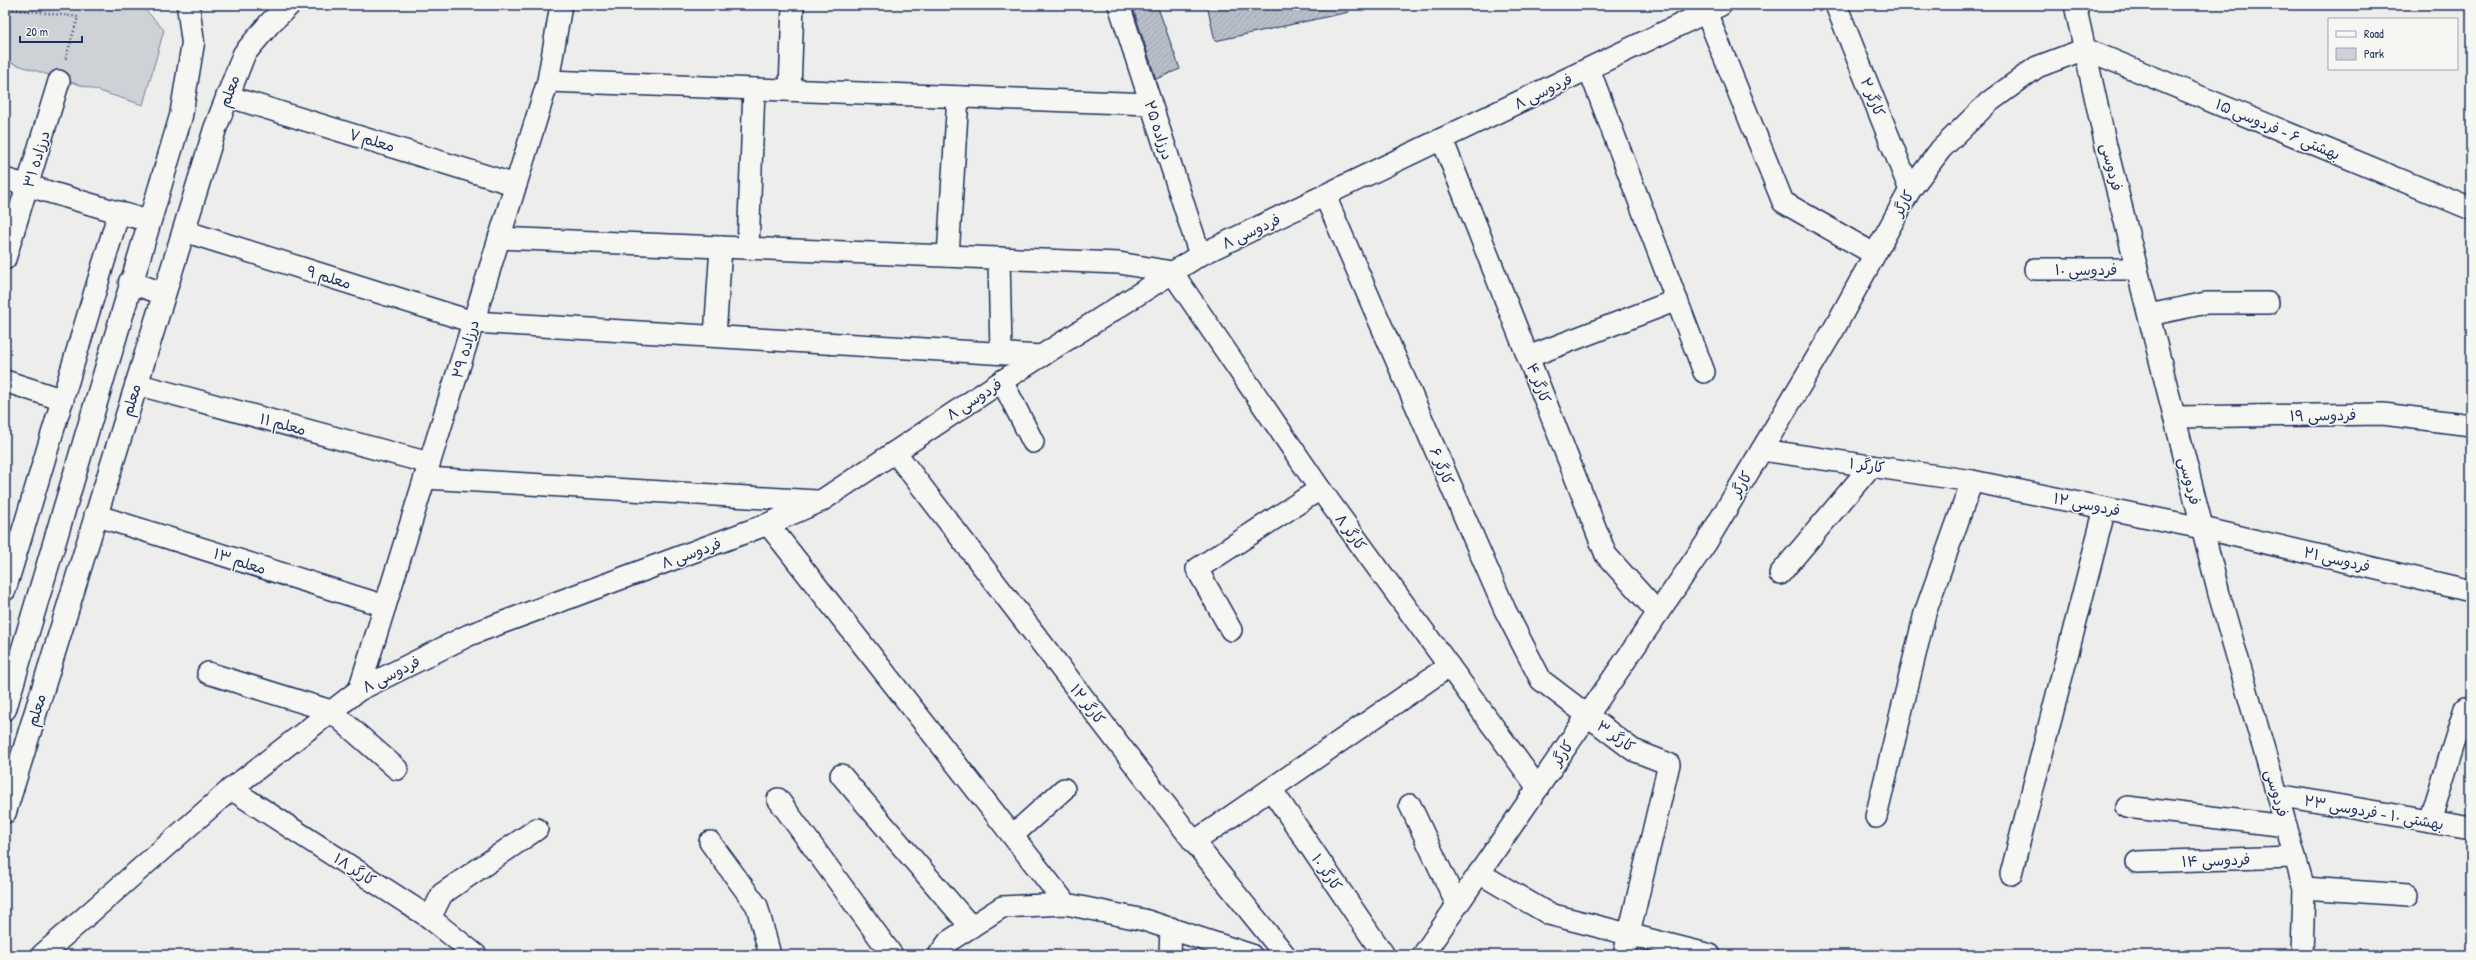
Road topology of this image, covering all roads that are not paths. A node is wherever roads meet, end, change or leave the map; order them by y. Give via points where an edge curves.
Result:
1 (188, 5) edge
2 (289, 5) edge
3 (561, 5) edge
4 (793, 5) edge
5 (1119, 5) edge
6 (1836, 5) edge
7 (2075, 5) edge
8 (1714, 9) edge
9 (2085, 49) junction
10 (1589, 69) junction
11 (59, 81) road end
12 (548, 81) junction
13 (754, 89) junction
14 (790, 90) junction
15 (227, 96) junction
16 (958, 97) junction
17 (1150, 104) junction
18 (1442, 139) junction
19 (5, 179) edge
20 (516, 185) junction
21 (28, 186) junction
22 (1910, 190) junction
23 (1325, 196) junction
24 (2471, 209) edge
25 (119, 212) junction
26 (148, 221) junction
27 (184, 231) junction
28 (499, 238) junction
29 (721, 247) junction
30 (748, 248) junction
31 (1874, 254) junction
32 (1200, 255) junction
33 (948, 256) junction
34 (999, 258) junction
35 (5, 259) edge
36 (2035, 269) dead end
37 (2137, 269) junction
38 (1172, 272) junction
39 (130, 282) junction
40 (164, 294) junction
41 (1677, 300) junction
42 (2268, 303) dead end
43 (2148, 315) junction
44 (473, 322) junction
45 (715, 336) junction
46 (1001, 353) junction
47 (1042, 356) junction
48 (1528, 357) junction
49 (1704, 372) dead end
50 (5, 381) edge
51 (1002, 381) junction
52 (136, 384) junction
53 (62, 400) junction
54 (2174, 417) junction
55 (2471, 425) edge
56 (1033, 442) dead end
57 (1762, 450) junction
58 (895, 452) junction
59 (1871, 466) junction
60 (427, 471) junction
61 (1972, 481) junction
62 (1320, 489) junction
63 (821, 501) junction
64 (2105, 508) junction
65 (96, 515) junction
66 (768, 524) junction
67 (2202, 528) junction
68 (1780, 574) dead end
69 (6, 579) edge
70 (2471, 591) edge
71 (384, 606) junction
72 (1658, 613) junction
73 (1231, 630) dead end
74 (1449, 666) junction
75 (208, 673) dead end
76 (359, 690) junction
77 (2465, 708) dead end
78 (5, 709) edge
79 (331, 711) junction
80 (1587, 716) junction
81 (397, 769) dead end
82 (841, 775) dead end
83 (1538, 788) junction
84 (231, 789) junction
85 (1064, 789) dead end
86 (1271, 789) junction
87 (2277, 795) junction
88 (778, 799) dead end
89 (1410, 805) dead end
90 (2126, 807) dead end
91 (5, 812) edge
92 (1876, 817) dead end
93 (2430, 821) junction
94 (2286, 826) junction
95 (2471, 828) edge
96 (538, 829) dead end
97 (1013, 836) junction
98 (710, 842) dead end
99 (1194, 842) junction
100 (2295, 857) junction
101 (2137, 862) dead end
102 (1479, 873) junction
103 (2010, 874) dead end
104 (2304, 888) junction
105 (2408, 894) dead end
106 (1066, 904) junction
107 (1457, 905) junction
108 (430, 918) junction
109 (971, 927) junction
110 (1170, 928) junction
111 (1628, 934) junction
112 (42, 955) edge
113 (476, 955) edge
114 (770, 955) edge
115 (892, 955) edge
116 (939, 955) edge
117 (1170, 955) edge
118 (1251, 955) edge
119 (1285, 955) edge
120 (1384, 955) edge
121 (1423, 955) edge
122 (1624, 955) edge
123 (1710, 955) edge
124 (2302, 955) edge

1 - 26 main road, معلم via 194,43 181,116
2 - 15 main road, معلم via 244,54
3 - 12 street, درزاده ۲۹
4 - 14 street
5 - 17 street, درزاده ۲۵
6 - 22 street, کارگر ۲
7 - 9 street, فردوسی
8 - 10 street, فردوسی ۸
8 - 31 street via 1783,202
9 - 22 street, کارگر via 2037,67 1989,102 1941,149
9 - 24 street, بهشتی ۶ - فردوسی ۱۵
9 - 37 street, فردوسی
10 - 18 street, فردوسی ۸
10 - 41 street
11 - 21 street, درزاده ۳۱
12 - 13 street
12 - 20 street, درزاده ۲۹
13 - 14 street
13 - 30 street
14 - 16 street
15 - 20 street, معلم ۷
15 - 27 main road, معلم
16 - 17 street
16 - 33 street
17 - 32 street, درزاده ۲۵
18 - 23 street, فردوسی ۸
18 - 48 street, کارگر ۴
19 - 21 street
20 - 28 street, درزاده ۲۹
21 - 25 street
21 - 35 street, درزاده ۳۱
22 - 31 street, کارگر
23 - 32 street, فردوسی ۸
23 - 80 street, کارگر ۶ via 1505,610 1541,680
25 - 26 street
25 - 53 street
26 - 39 main road, معلم
27 - 40 main road, معلم
27 - 44 street, معلم ۹
28 - 29 street
28 - 44 street, درزاده ۲۹
29 - 30 street
29 - 45 street
30 - 33 street
31 - 57 street, کارگر
32 - 38 street, فردوسی ۸
33 - 34 street
34 - 38 street via 1119,263
34 - 46 street
36 - 37 street, فردوسی ۱۰
37 - 43 street, فردوسی
38 - 47 street, فردوسی ۸
38 - 62 street, کارگر ۸
39 - 40 main road
39 - 78 main road, معلم
40 - 52 main road, معلم
41 - 48 street
41 - 49 street
42 - 43 street via 2206,303
43 - 54 street, فردوسی
44 - 45 street, معلم ۹
44 - 60 street, درزاده ۲۹
45 - 46 street, معلم ۹
46 - 47 street, معلم ۹
47 - 51 street, فردوسی ۸
48 - 72 street, کارگر ۴ via 1606,554
50 - 53 street
51 - 56 street
51 - 58 street, فردوسی ۸
52 - 60 street, معلم ۱۱
52 - 65 main road, معلم
53 - 69 street
54 - 55 street, فردوسی ۱۹ via 2383,414
54 - 67 street, فردوسی
57 - 59 street, کارگر ۱
57 - 72 street, کارگر via 1706,543
58 - 63 street, فردوسی ۸
58 - 99 street, کارگر ۱۲
59 - 61 street, کارگر ۱
59 - 68 street
60 - 63 street, معلم ۱۱
60 - 71 street, درزاده ۲۹
61 - 64 street, فردوسی ۱۲
61 - 92 street via 1925,613
62 - 73 street via 1197,569
62 - 74 street, کارگر ۸
63 - 66 street, فردوسی ۸
64 - 67 street, فردوسی ۱۲
64 - 103 street
65 - 71 street, معلم ۱۳
65 - 91 main road, معلم
66 - 76 street, فردوسی ۸ via 469,635
66 - 97 street
67 - 70 street, فردوسی ۲۱
67 - 87 street, فردوسی
71 - 76 street, درزاده ۲۹
72 - 80 street, کارگر
74 - 83 street, کارگر ۸
74 - 86 street
75 - 79 street
76 - 79 street, فردوسی ۸
77 - 93 street
79 - 81 street
79 - 84 street, فردوسی ۸
80 - 83 street, کارگر
80 - 111 street, کارگر ۳ via 1633,750 1669,764
82 - 109 street
83 - 102 street, کارگر
84 - 108 street, کارگر ۱۸
84 - 112 street, فردوسی ۸
85 - 97 street
86 - 99 street
86 - 120 street, کارگر ۱۰
87 - 93 street, بهشتی ۱۰ - فردوسی ۲۳
87 - 94 street, فردوسی
88 - 115 street
89 - 107 street
90 - 94 street
93 - 95 street, بهشتی ۱۰ - فردوسی ۲۳
94 - 100 street, فردوسی
96 - 108 street via 442,894
97 - 106 street
98 - 114 street via 757,906
99 - 119 street, کارگر ۱۲
100 - 101 street, فردوسی ۱۴
100 - 104 street, فردوسی
102 - 107 street, کارگر
102 - 111 street via 1549,914
104 - 105 street
104 - 124 street, فردوسی
106 - 109 street via 1002,907
106 - 110 street
107 - 121 street, کارگر
108 - 113 street, کارگر ۱۸
109 - 116 street via 949,941
110 - 117 street
110 - 118 street
111 - 122 street
111 - 123 street

